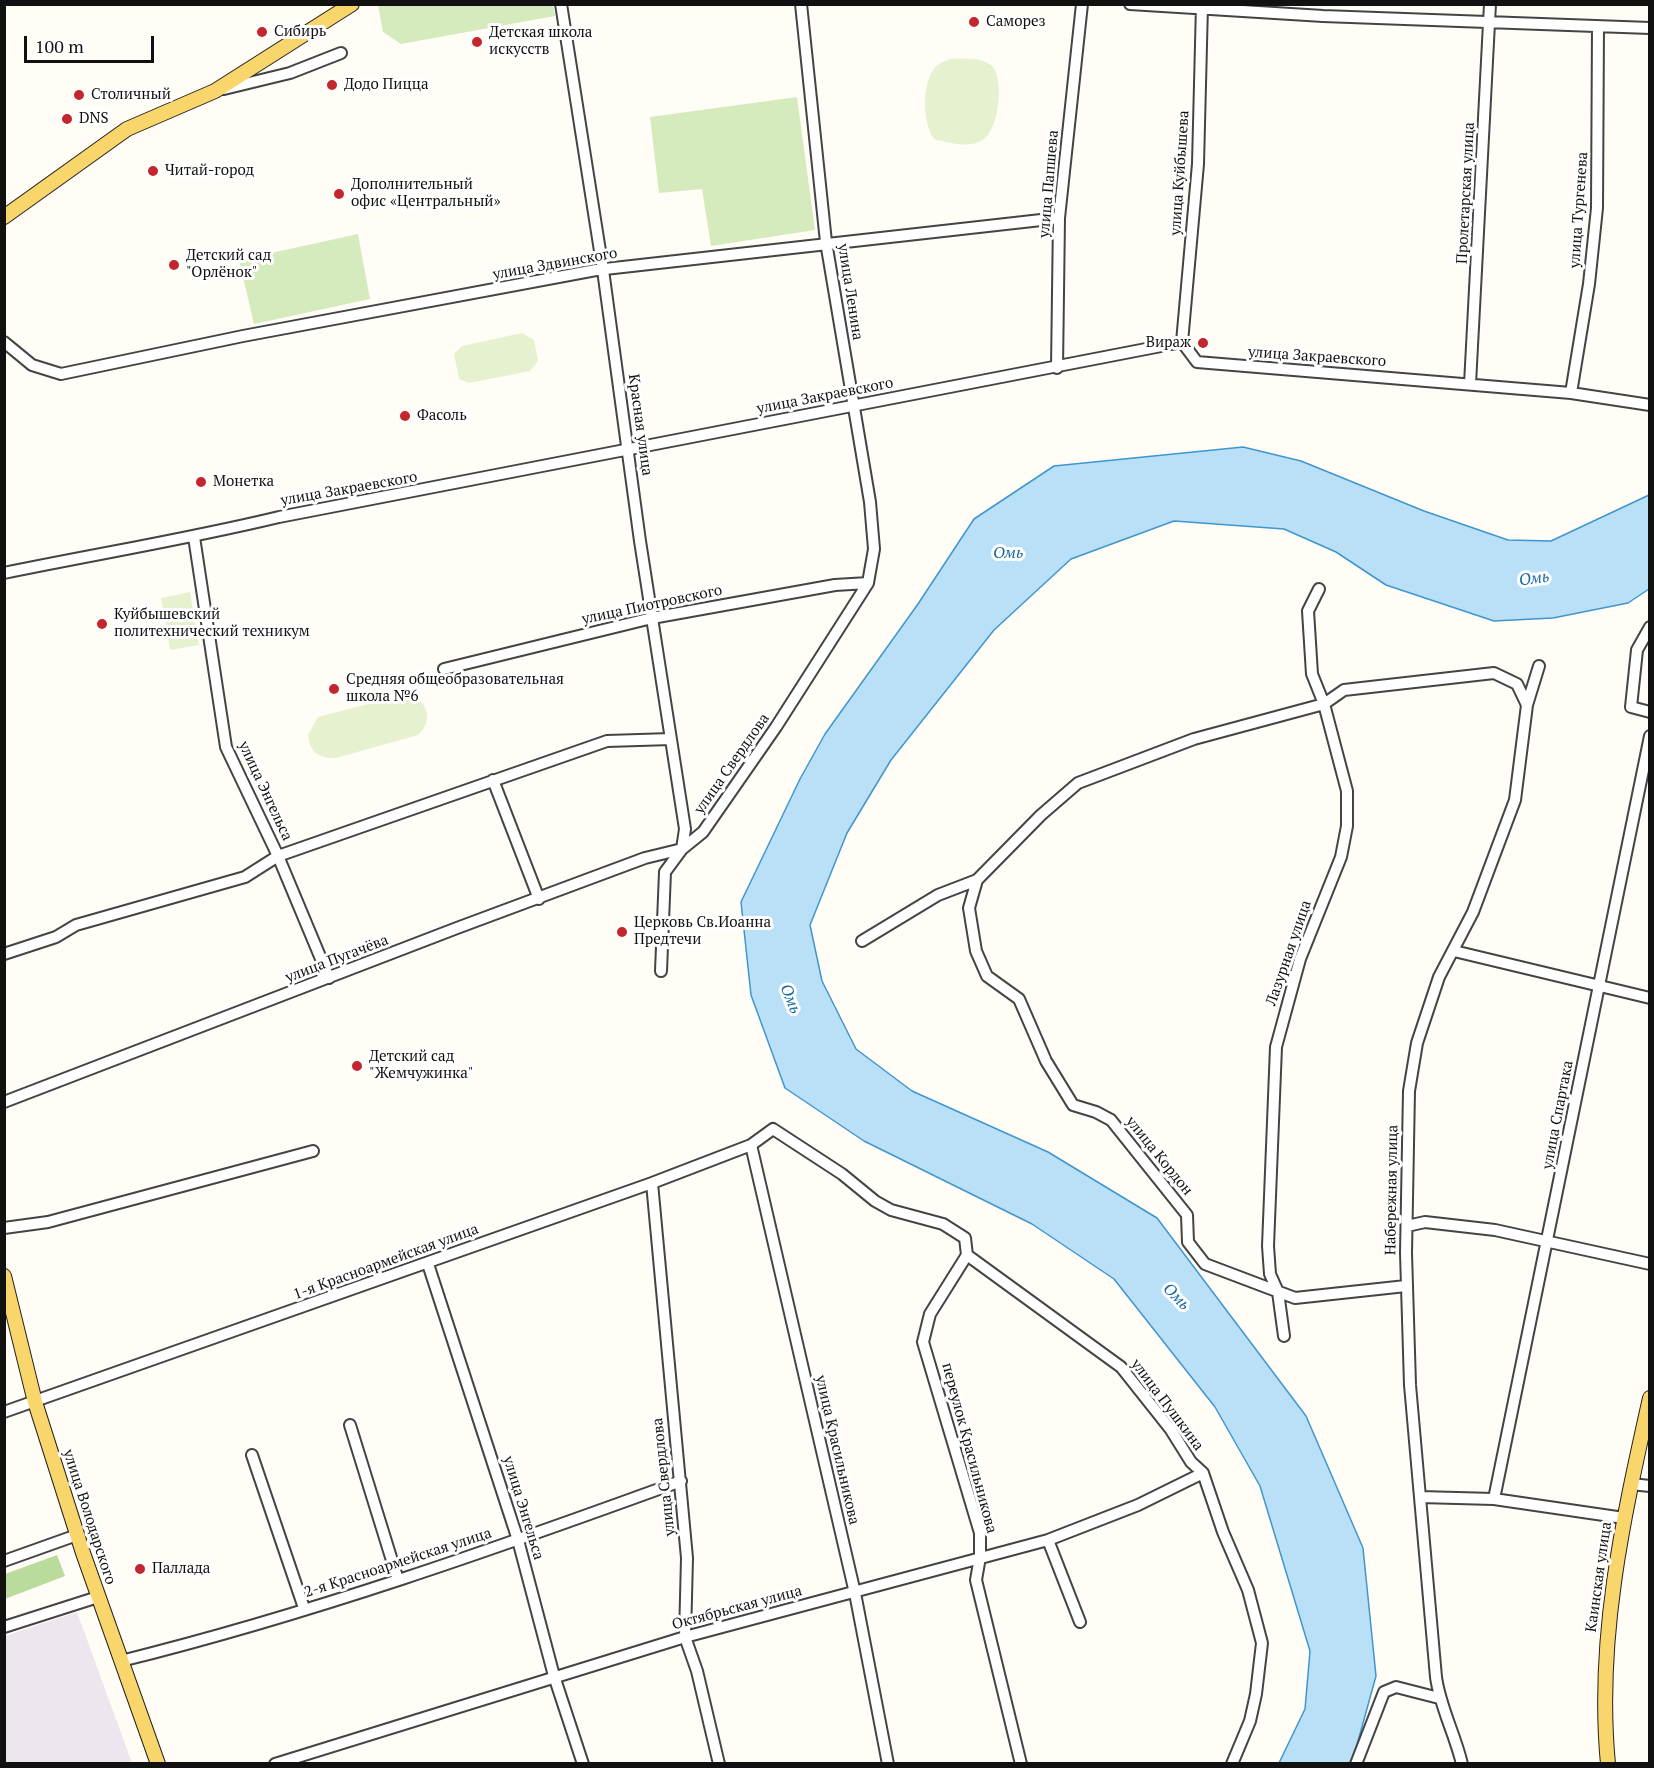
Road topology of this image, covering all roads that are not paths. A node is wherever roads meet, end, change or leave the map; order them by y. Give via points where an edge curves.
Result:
1 (352, 4) edge
2 (561, 4) edge
3 (801, 4) edge
4 (1082, 4) edge
5 (1130, 4) edge
6 (1490, 4) edge
7 (1203, 7) edge
8 (1491, 22) junction
9 (1598, 27) junction
10 (1650, 28) edge
11 (342, 53) dead end
12 (215, 91) junction
13 (4, 217) edge
14 (1059, 218) junction
15 (826, 242) junction
16 (603, 270) junction
17 (4, 342) edge
18 (1182, 342) junction
19 (1057, 368) junction
20 (1470, 384) junction
21 (1571, 393) junction
22 (853, 405) junction
23 (1650, 405) edge
24 (628, 450) junction
25 (194, 537) junction
26 (4, 573) edge
27 (868, 583) junction
28 (1318, 589) dead end
29 (652, 618) junction
30 (1650, 627) edge
31 (1539, 666) dead end
32 (444, 669) dead end
33 (1324, 704) junction
34 (1527, 705) junction
35 (1650, 712) edge
36 (1650, 736) edge
37 (671, 740) junction
38 (493, 780) junction
39 (682, 849) junction
40 (278, 856) junction
41 (977, 880) junction
42 (539, 899) junction
43 (862, 941) dead end
44 (1454, 951) junction
45 (4, 954) edge
46 (661, 971) dead end
47 (329, 978) junction
48 (1600, 987) junction
49 (1650, 998) edge
50 (4, 1102) edge
51 (773, 1129) joint
52 (750, 1145) junction
53 (312, 1151) dead end
54 (652, 1183) junction
55 (1407, 1226) junction
56 (4, 1228) edge
57 (1548, 1240) junction
58 (967, 1255) junction
59 (428, 1264) junction
60 (1650, 1264) edge
61 (4, 1276) edge
62 (1406, 1287) junction
63 (1278, 1292) junction
64 (1284, 1336) dead end
65 (1650, 1398) edge
66 (34, 1402) junction
67 (4, 1412) edge
68 (350, 1425) dead end
69 (252, 1455) dead end
70 (1203, 1473) junction
71 (681, 1481) junction
72 (1631, 1484) junction
73 (1650, 1486) edge
74 (1420, 1497) junction
75 (1494, 1499) junction
76 (1624, 1518) junction
77 (77, 1535) junction
78 (518, 1540) junction
79 (1048, 1540) junction
80 (980, 1557) junction
81 (4, 1561) edge
82 (398, 1580) junction
83 (855, 1593) junction
84 (98, 1597) junction
85 (304, 1608) junction
86 (1080, 1622) dead end
87 (4, 1627) edge
88 (685, 1637) junction
89 (121, 1661) junction
90 (554, 1676) junction
91 (1439, 1698) junction
92 (158, 1764) edge
93 (275, 1764) edge
94 (583, 1764) edge
95 (718, 1764) edge
96 (888, 1764) edge
97 (1021, 1764) edge
98 (1232, 1764) edge
99 (1356, 1764) edge
100 (1462, 1764) edge
101 (1608, 1764) edge

1 - 12 main road
2 - 16 street, Красная улица
3 - 15 street, улица Ленина
4 - 14 street, улица Папшева
5 - 7 street
6 - 8 street, Пролетарская улица
7 - 8 street
7 - 18 street, улица Куйбышева via 1198,164
8 - 9 street
8 - 20 street, Пролетарская улица
9 - 10 street
9 - 21 street, улица Тургенева via 1597,208
11 - 12 street via 290,73
12 - 13 main road via 127,129
14 - 15 street, улица Здвинского
14 - 19 street, улица Папшева
15 - 16 street, улица Здвинского
15 - 22 street, улица Ленина
16 - 17 street, улица Здвинского via 243,336 61,374 32,365
16 - 24 street, Красная улица
18 - 19 street, улица Закраевского
18 - 20 street, улица Закраевского via 1197,362
19 - 22 street, улица Закраевского
20 - 21 street, улица Закраевского
21 - 23 street, улица Закраевского
22 - 24 street, улица Закраевского
22 - 27 street, улица Ленина via 874,549
24 - 25 street, улица Закраевского
24 - 29 street, Красная улица
25 - 26 street, улица Закраевского
25 - 40 street, улица Энгельса via 226,747
27 - 29 street, улица Пиотровского via 835,585
27 - 39 street, улица Свердлова via 703,832
28 - 33 street, Лазурная улица via 1308,611 1312,674
29 - 32 street, улица Пиотровского
29 - 37 street, Красная улица
30 - 35 street via 1637,650 1630,707
31 - 34 street, Набережная улица
33 - 34 street via 1344,690 1494,673 1517,684
33 - 41 street via 1194,739 1078,783 1017,837
33 - 63 street, Лазурная улица via 1347,791 1347,826 1341,857 1300,959 1276,1047 1268,1246 1270,1274
34 - 44 street, Набережная улица via 1515,800 1473,912
36 - 48 street, улица Спартака
37 - 38 street via 607,741
37 - 39 street, Красная улица via 685,829
38 - 40 street
38 - 42 street
39 - 42 street, улица Пугачёва via 645,858
39 - 46 street, улица Свердлова via 665,872
40 - 45 street via 245,877 76,925 56,937
40 - 47 street, улица Энгельса
41 - 43 street via 938,895
41 - 63 street, улица Кордон via 969,908 976,951 987,976 1019,999 1046,1061 1073,1105 1111,1120 1126,1137 1187,1215 1188,1242 1205,1264
42 - 47 street, улица Пугачёва
44 - 48 street
44 - 55 street, Набережная улица via 1439,977 1417,1043 1409,1091
47 - 50 street, улица Пугачёва
48 - 49 street
48 - 57 street, улица Спартака
51 - 52 street, 1-я Красноармейская улица
51 - 58 street, улица Пушкина via 842,1174 874,1201 957,1232 965,1238
52 - 54 street, 1-я Красноармейская улица
52 - 83 street, улица Красильникова
53 - 56 street via 48,1222
54 - 59 street, 1-я Красноармейская улица
54 - 71 street, улица Свердлова
55 - 57 street via 1425,1222
55 - 62 street, Набережная улица
57 - 60 street
57 - 75 street, улица Спартака
58 - 70 street, улица Пушкина via 1121,1367
58 - 80 street, переулок Красильникова via 930,1314 923,1342 980,1533
59 - 66 street, 1-я Красноармейская улица
59 - 78 street, улица Энгельса
61 - 66 main road, улица Володарского
62 - 63 street, улица Кордон via 1295,1299
62 - 74 street, Набережная улица
63 - 64 street, Лазурная улица
65 - 72 main road, Каинская улица
66 - 67 street, 1-я Красноармейская улица
66 - 77 main road, улица Володарского
68 - 82 street
69 - 85 street
70 - 79 street, Октябрьская улица via 1138,1505
70 - 98 street, улица Пушкина via 1248,1590 1262,1643 1250,1721
71 - 78 street, 2-я Красноармейская улица
71 - 88 street, улица Свердлова via 687,1558
72 - 73 street
72 - 76 main road, Каинская улица
74 - 75 street
74 - 91 street, Набережная улица
75 - 76 street
76 - 101 main road, Каинская улица via 1606,1635
77 - 81 street
77 - 84 main road, улица Володарского
78 - 82 street, 2-я Красноармейская улица
78 - 90 street, улица Энгельса
79 - 80 street, Октябрьская улица
79 - 86 street
80 - 83 street, Октябрьская улица
80 - 97 street, переулок Красильникова via 976,1580
82 - 85 street, 2-я Красноармейская улица
83 - 88 street, Октябрьская улица
83 - 96 street, улица Красильникова
84 - 87 street
84 - 89 main road, улица Володарского
85 - 89 street, 2-я Красноармейская улица
88 - 90 street, Октябрьская улица
88 - 95 street, улица Свердлова
89 - 92 main road, улица Володарского
90 - 93 street, Октябрьская улица
90 - 94 street, улица Энгельса
91 - 99 street via 1396,1687 1384,1692
91 - 100 street, Набережная улица

